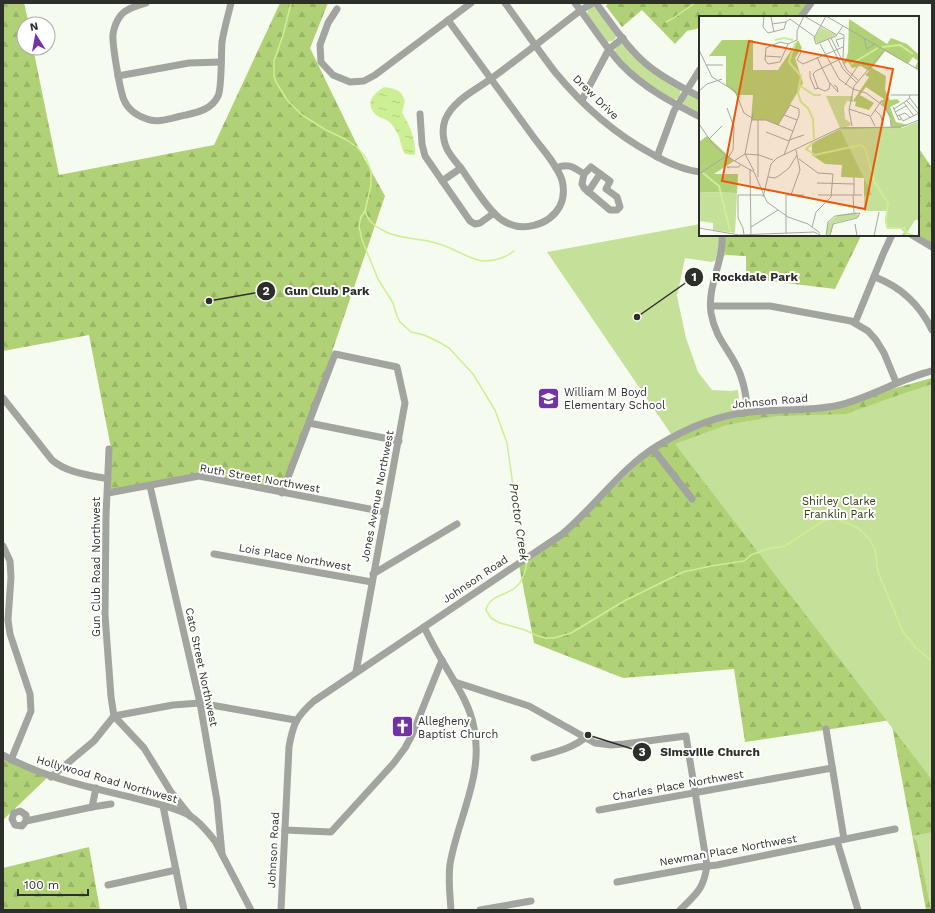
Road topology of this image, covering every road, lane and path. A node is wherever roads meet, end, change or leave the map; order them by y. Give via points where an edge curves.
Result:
1 (146, 3) edge
2 (231, 3) edge
3 (471, 3) edge
4 (505, 3) edge
5 (575, 3) edge
6 (593, 3) edge
7 (596, 3) edge
8 (811, 3) edge
9 (337, 9) dead end
10 (581, 10) junction
11 (802, 16) edge
12 (448, 20) junction
13 (623, 38) junction
14 (535, 44) junction
15 (609, 49) junction
16 (221, 62) junction
17 (699, 70) edge
18 (118, 76) junction
19 (491, 79) junction
20 (686, 90) junction
21 (699, 96) edge
22 (582, 100) junction
23 (677, 106) junction
24 (420, 114) dead end
25 (699, 117) edge
26 (657, 157) junction
27 (461, 168) junction
28 (556, 168) junction
29 (699, 172) edge
30 (584, 174) junction
31 (600, 174) junction
32 (442, 181) junction
33 (588, 192) junction
34 (494, 213) junction
35 (722, 236) edge
36 (892, 236) edge
37 (914, 236) edge
38 (932, 247) edge
39 (875, 277) junction
40 (711, 306) junction
41 (856, 323) junction
42 (932, 330) edge
43 (932, 371) edge
44 (896, 382) junction
45 (3, 398) edge
46 (748, 412) junction
47 (309, 423) junction
48 (399, 441) junction
49 (109, 449) dead end
50 (653, 449) junction
51 (108, 479) junction
52 (150, 486) junction
53 (108, 493) junction
54 (282, 493) junction
55 (692, 499) dead end
56 (385, 512) junction
57 (457, 524) dead end
58 (3, 546) edge
59 (214, 554) dead end
60 (373, 578) junction
61 (424, 627) junction
62 (442, 660) junction
63 (356, 672) junction
64 (455, 682) junction
65 (200, 703) junction
66 (114, 716) junction
67 (295, 720) junction
68 (826, 729) dead end
69 (586, 737) junction
70 (3, 755) edge
71 (534, 758) dead end
72 (11, 760) junction
73 (832, 768) junction
74 (51, 777) junction
75 (96, 788) junction
76 (696, 794) junction
77 (111, 804) dead end
78 (164, 806) junction
79 (92, 807) junction
80 (599, 810) dead end
81 (190, 816) junction
82 (26, 821) dead end
83 (895, 829) dead end
84 (285, 830) junction
85 (840, 840) junction
86 (222, 854) junction
87 (707, 866) junction
88 (176, 870) junction
89 (617, 882) dead end
90 (108, 885) dead end
91 (531, 902) dead end
92 (184, 910) edge
93 (251, 910) edge
94 (281, 910) edge
95 (451, 910) edge
96 (480, 910) edge
97 (680, 910) edge
98 (858, 910) edge

1 - 18 street via 121,15 115,27 113,43
2 - 16 street
3 - 12 street
4 - 14 street, Drew Drive
5 - 10 street
6 - 10 street
7 - 13 street
8 - 11 street
9 - 12 street via 320,44 321,62 333,76 350,82 364,82
10 - 14 street
10 - 15 street
12 - 19 street
13 - 15 street
13 - 20 street via 649,66
14 - 19 street
14 - 22 street, Drew Drive
15 - 22 street
15 - 23 street via 637,79
16 - 18 street via 189,63
16 - 18 street via 220,94 213,104 194,113 158,120 148,120 129,108 124,100
17 - 20 street
19 - 27 street via 455,105 445,121 442,132 447,149
19 - 28 street
20 - 21 street
20 - 23 street
22 - 26 street, Drew Drive via 612,128
23 - 25 street
23 - 26 street
24 - 32 street via 423,151
26 - 29 street, Drew Drive
27 - 32 street
27 - 34 street
28 - 30 street via 572,166
28 - 34 street via 564,190 560,206 554,214 537,225 517,227 501,220
30 - 31 street via 591,167
30 - 33 street via 582,184
31 - 33 street
31 - 33 street via 610,181 606,189 617,197 620,207 617,210 610,210
32 - 34 street via 470,221 480,223
35 - 40 street via 721,251 711,288
36 - 39 street
37 - 38 street
39 - 41 street
39 - 42 street via 897,288 911,300 924,315
40 - 41 street via 770,306
40 - 46 street via 719,338 736,364 741,377
41 - 44 street via 879,343
43 - 44 street, Johnson Road
44 - 46 street, Johnson Road via 835,406
45 - 51 street via 59,466
46 - 50 street, Johnson Road via 700,424
47 - 48 street
47 - 48 street, Jones Avenue Northwest via 335,354 397,367 405,403
47 - 54 street
48 - 56 street, Jones Avenue Northwest
49 - 51 street, Gun Club Road Northwest
50 - 55 street
50 - 61 street, Johnson Road via 626,471 571,526
51 - 53 street, Gun Club Road Northwest
52 - 53 street, Ruth Street Northwest
52 - 54 street, Ruth Street Northwest via 199,476
52 - 65 street, Cato Street Northwest
53 - 66 street, Gun Club Road Northwest via 105,616 110,697
54 - 56 street, Ruth Street Northwest
56 - 60 street, Jones Avenue Northwest
57 - 60 street
58 - 72 street via 10,561 10,634 32,703 32,711
59 - 60 street, Lois Place Northwest
60 - 63 street, Jones Avenue Northwest
61 - 62 street
61 - 63 street, Johnson Road
62 - 64 street
62 - 84 street via 405,748 346,816 331,832
63 - 67 street, Johnson Road via 314,701
64 - 69 street via 529,706
64 - 95 street via 474,727 477,748 472,786 450,866
65 - 66 street via 172,705
65 - 67 street
65 - 86 street, Cato Street Northwest via 217,801
66 - 74 street via 94,741
66 - 81 street via 144,748 171,792
67 - 84 street, Johnson Road via 288,747
68 - 73 street
69 - 71 street via 562,750
69 - 76 street via 596,743 611,745 686,736
70 - 72 street, Hollywood Road Northwest
72 - 74 street, Hollywood Road Northwest
73 - 76 street, Charles Place Northwest
73 - 85 street
74 - 75 street, Hollywood Road Northwest
75 - 78 street, Hollywood Road Northwest
75 - 79 street
76 - 80 street, Charles Place Northwest
76 - 87 street
77 - 79 street
78 - 81 street, Hollywood Road Northwest
78 - 88 street
79 - 82 street
81 - 86 street, Hollywood Road Northwest via 208,832
83 - 85 street, Newman Place Northwest
84 - 94 street, Johnson Road
85 - 87 street, Newman Place Northwest
85 - 98 street
86 - 93 street, Hollywood Road Northwest
87 - 89 street, Newman Place Northwest
87 - 97 street via 704,881 698,892
88 - 90 street
88 - 92 street
91 - 96 street

